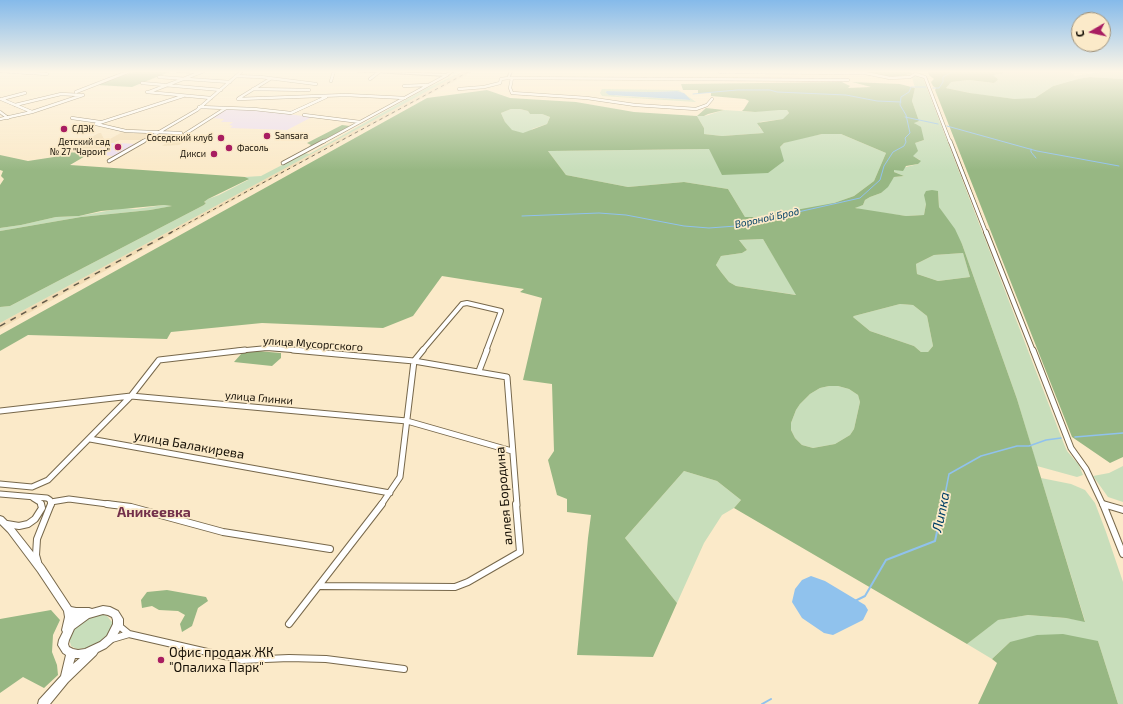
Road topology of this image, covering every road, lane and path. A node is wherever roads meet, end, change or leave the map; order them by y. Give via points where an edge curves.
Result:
1 (20, 104) edge
2 (58, 104) edge
3 (159, 104) edge
4 (204, 104) edge
5 (311, 104) edge
6 (394, 104) edge
7 (638, 104) edge
8 (708, 104) edge
9 (936, 104) edge
10 (15, 105) joint
11 (200, 107) junction
12 (227, 108) junction
13 (0, 112) edge
14 (32, 112) junction
15 (304, 115) dead end
16 (8, 118) junction
17 (72, 118) dead end
18 (0, 119) edge
19 (102, 122) junction
20 (360, 122) junction
21 (159, 132) junction
22 (181, 133) dead end
23 (185, 134) dead end
24 (110, 161) dead end
25 (283, 163) dead end
26 (414, 361) junction
27 (479, 371) junction
28 (131, 396) junction
29 (0, 410) edge
30 (407, 420) junction
31 (90, 438) junction
32 (512, 450) junction
33 (0, 484) edge
34 (390, 493) junction
35 (0, 494) edge
36 (26, 496) junction
37 (51, 502) junction
38 (1103, 504) junction
39 (1123, 510) edge
40 (2, 521) edge
41 (330, 549) dead end
42 (1123, 554) edge
43 (41, 569) junction
44 (320, 586) junction
45 (68, 610) junction
46 (95, 612) junction
47 (289, 624) dead end
48 (118, 625) junction
49 (66, 633) junction
50 (129, 634) junction
51 (106, 643) junction
52 (95, 650) junction
53 (70, 653) junction
54 (404, 669) dead end
55 (65, 679) junction
56 (43, 704) edge

1 - 10 street
2 - 14 street
3 - 19 street
4 - 11 street
5 - 12 street via 291,113
6 - 20 street
7 - 8 street via 696,109
9 - 38 street via 1071,448 1086,469
10 - 14 street
11 - 12 street
11 - 21 street
12 - 23 street
13 - 16 street
14 - 16 street
15 - 20 street
16 - 18 street
17 - 19 street
19 - 21 street via 96,125 126,131
20 - 25 street
21 - 22 street
21 - 24 street
26 - 27 street, улица Мусоргского
26 - 27 street via 462,304 467,303 501,312
26 - 28 street, улица Мусоргского via 267,348 163,359 159,360
26 - 30 street
27 - 32 street, аллея Бородина via 507,377
28 - 29 street, улица Глинки
28 - 30 street, улица Глинки
28 - 31 street
30 - 32 street, улица Глинки
30 - 34 street via 402,472
31 - 33 street via 48,480 32,487
31 - 34 street, улица Балакирева
32 - 44 street, аллея Бородина via 520,552 455,587
34 - 44 street
35 - 36 street
36 - 37 street via 47,498
36 - 40 street via 41,503 42,508 32,522 15,526
37 - 41 street via 69,499 131,507 222,532
37 - 43 street via 36,546
38 - 39 street
38 - 42 street
40 - 43 street
43 - 45 street
44 - 47 street
45 - 46 street
45 - 49 street via 70,617
46 - 48 street via 110,611 118,619
46 - 49 street via 78,620
48 - 50 street
48 - 51 street
49 - 53 street via 64,645
50 - 51 street
50 - 54 street via 242,660 326,659
51 - 52 street
52 - 53 street
52 - 55 street
53 - 55 street
55 - 56 street

